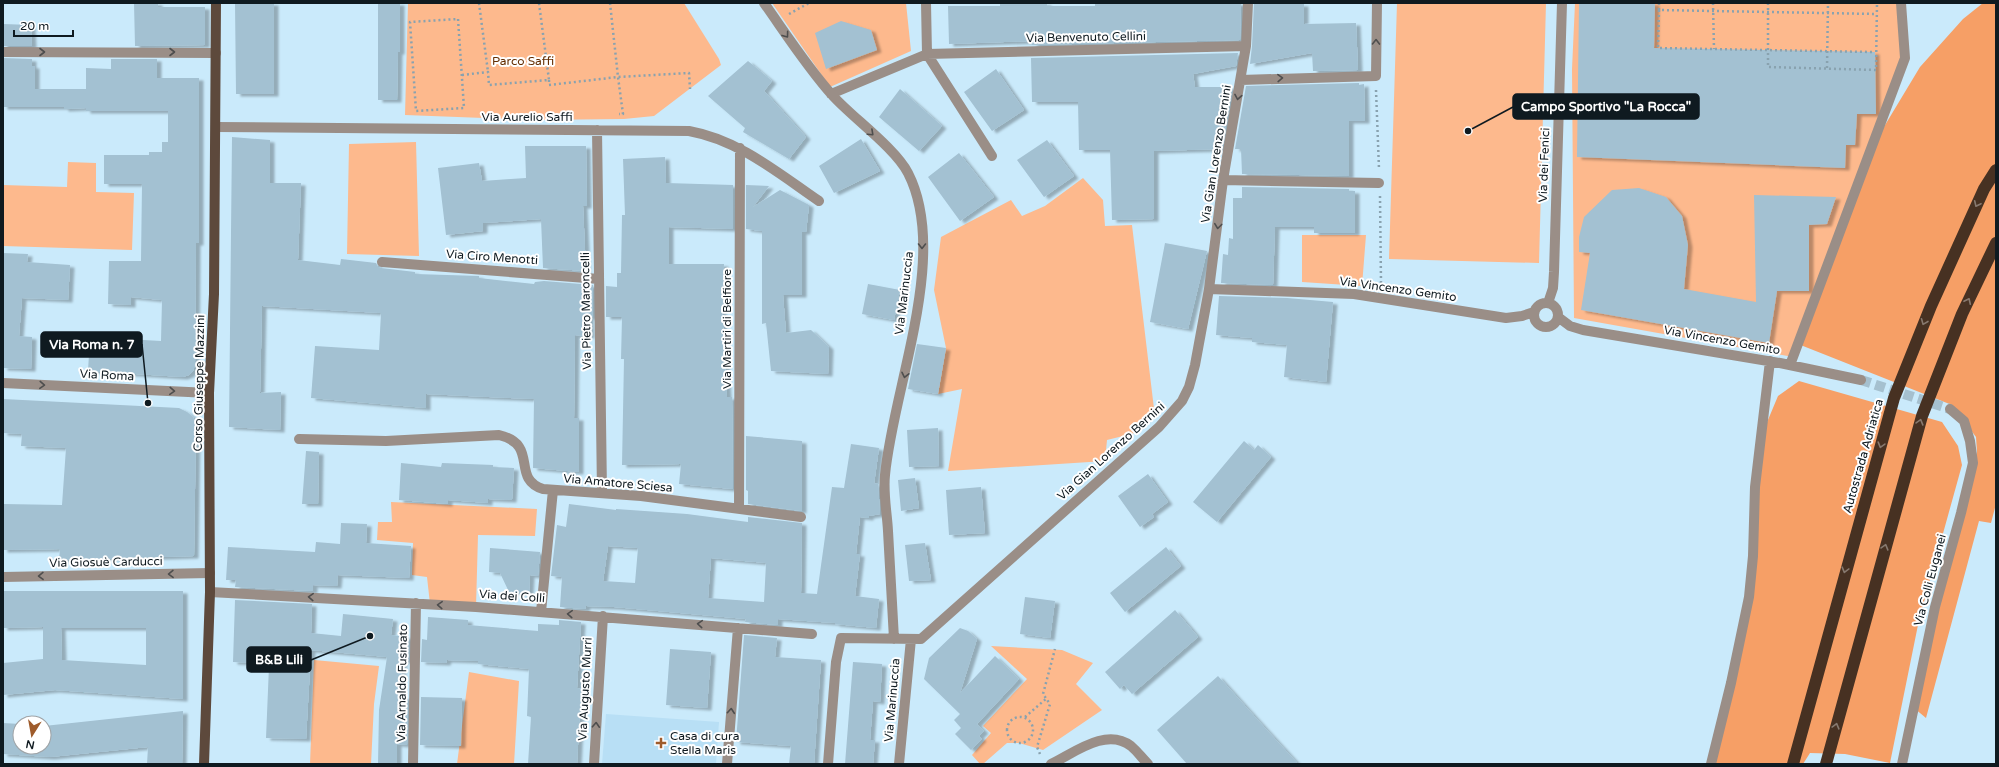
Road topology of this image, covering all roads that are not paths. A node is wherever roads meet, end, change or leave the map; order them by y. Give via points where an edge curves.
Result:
1 (216, 3) edge
2 (764, 3) edge
3 (926, 3) edge
4 (1248, 3) edge
5 (1377, 3) edge
6 (1562, 3) edge
7 (1902, 3) edge
8 (1246, 46) junction
9 (3, 52) edge
10 (216, 53) junction
11 (927, 54) junction
12 (1241, 80) junction
13 (831, 94) junction
14 (216, 127) junction
15 (597, 130) junction
16 (740, 148) junction
17 (992, 156) dead end
18 (1996, 170) edge
19 (1223, 180) junction
20 (1380, 183) dead end
21 (819, 201) dead end
22 (1996, 243) edge
23 (382, 262) dead end
24 (599, 279) junction
25 (1209, 289) junction
26 (1548, 303) junction
27 (1534, 312) junction
28 (1558, 317) junction
29 (1770, 361) junction
30 (1790, 365) junction
31 (1861, 380) tunnel mouth
32 (3, 383) edge
33 (209, 393) junction
34 (1950, 409) tunnel mouth
35 (299, 439) dead end
36 (553, 490) junction
37 (602, 492) junction
38 (739, 509) junction
39 (801, 517) dead end
40 (210, 573) junction
41 (3, 577) edge
42 (210, 592) junction
43 (416, 603) junction
44 (541, 612) junction
45 (602, 616) junction
46 (738, 628) junction
47 (812, 634) dead end
48 (894, 639) junction
49 (911, 639) junction
50 (1047, 761) edge
51 (204, 764) edge
52 (413, 764) edge
53 (594, 764) edge
54 (727, 764) edge
55 (828, 764) edge
56 (899, 764) edge
57 (1148, 764) edge
58 (1711, 764) edge
59 (1793, 764) edge
60 (1826, 764) edge
61 (1902, 764) edge

1 - 10 main road, Corso Giuseppe Mazzini
2 -> 13 street, Via Marinuccia
3 - 11 street
4 - 8 street, Via Gian Lorenzo Bernini
12 -> 5 street via 1376,76
6 - 26 street, Via dei Fenici via 1554,272 1553,288
7 - 30 street via 1905,58
8 - 11 street, Via Benvenuto Cellini
8 - 12 street, Via Gian Lorenzo Bernini
9 -> 10 street
10 - 14 main road, Corso Giuseppe Mazzini
11 - 13 street, Via Benvenuto Cellini
11 - 17 street
12 -> 19 street, Via Gian Lorenzo Bernini
13 -> 48 street, Via Marinuccia via 903,166 914,189 921,219 922,252 916,316 888,454 884,488
14 - 15 street, Via Aurelio Saffi
14 - 33 main road, Corso Giuseppe Mazzini via 214,294
15 - 16 street, Via Aurelio Saffi via 689,131
15 - 24 street, Via Pietro Maroncelli
16 - 21 street, Via Aurelio Saffi
16 - 38 street, Via Martiri di Belfiore
18 -> 59 highway, Autostrada Adriatica via 1984,189 1931,306 1894,398
19 - 20 street
19 -> 25 street, Via Gian Lorenzo Bernini
60 -> 22 highway via 1922,416 1962,314
23 - 24 street, Via Ciro Menotti
24 - 37 street, Via Pietro Maroncelli
25 - 27 street, Via Vincenzo Gemito via 1354,294 1515,318
25 - 49 street, Via Gian Lorenzo Bernini via 1192,376 1186,394 1174,412 921,639
26 - 27 street via 1538,306
26 - 28 street via 1555,306
27 - 28 street via 1535,320 1544,327 1551,326
28 - 29 street, Via Vincenzo Gemito via 1570,326 1583,330
29 - 30 street, Via Vincenzo Gemito
29 - 58 street via 1756,480 1749,597
30 - 31 street, Via Vincenzo Gemito
32 -> 33 street, Via Roma
33 - 40 main road, Corso Giuseppe Mazzini
34 - 61 street, Via Colli Euganei via 1964,421 1970,441 1972,463 1935,607
35 - 36 street via 386,441 499,435 513,440 522,450 525,472 532,484
36 - 37 street, Via Amatore Sciesa
36 - 44 street, Via Amatore Sciesa
37 - 38 street, Via Amatore Sciesa
38 - 39 street, Via Amatore Sciesa
40 -> 41 street, Via Giosuè Carducci
40 - 42 main road, Corso Giuseppe Mazzini
43 -> 42 street, Via dei Colli
42 - 51 main road, Corso Giuseppe Mazzini
44 -> 43 street, Via dei Colli
43 - 52 street, Via Arnaldo Fusinato
45 -> 44 street, Via dei Colli
46 -> 45 street, Via dei Colli
53 -> 45 street, Via Augusto Murri
46 - 47 street, Via dei Colli
54 -> 46 street
48 - 49 street, Via Gian Lorenzo Bernini
48 - 55 street, Via Gian Lorenzo Bernini via 841,638 836,662
49 - 56 street, Via Marinuccia
50 - 57 street via 1096,741 1108,739 1121,741 1130,746

